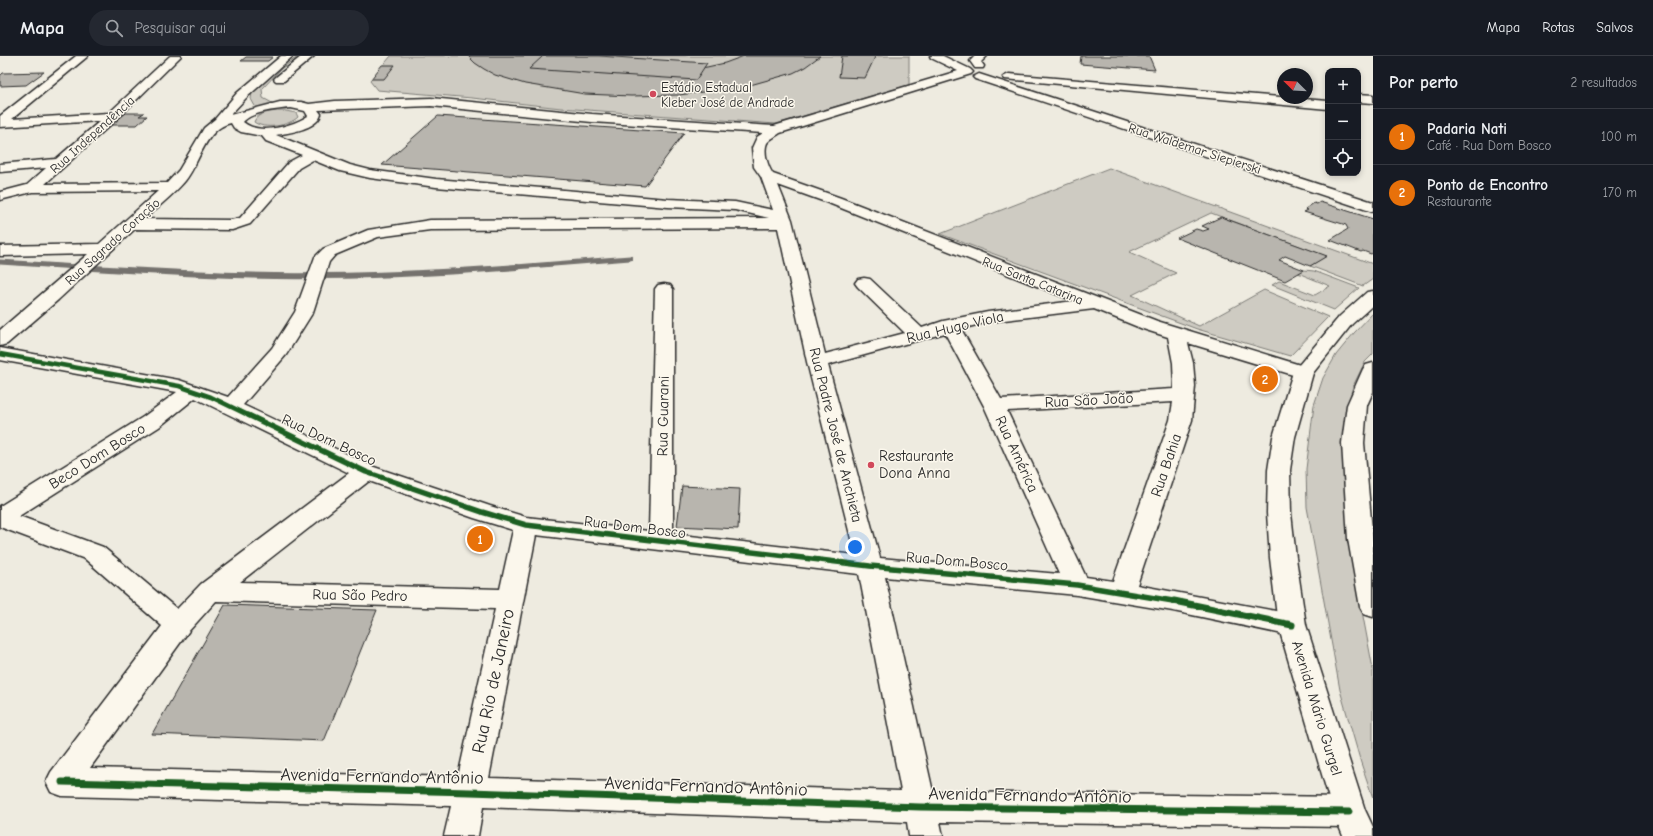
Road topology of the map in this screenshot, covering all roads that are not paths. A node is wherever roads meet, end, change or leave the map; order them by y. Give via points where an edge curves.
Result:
1 (83, 56) edge
2 (176, 56) edge
3 (288, 56) edge
4 (309, 56) edge
5 (935, 56) edge
6 (943, 56) edge
7 (985, 70) edge
8 (254, 85) junction
9 (1017, 89) junction
10 (1234, 92) junction
11 (1277, 92) edge
12 (1313, 95) edge
13 (1325, 96) edge
14 (1361, 98) edge
15 (1373, 99) edge
16 (24, 102) junction
17 (8, 103) dead end
18 (1325, 105) edge
19 (293, 106) junction
20 (308, 108) junction
21 (1361, 108) edge
22 (1373, 109) edge
23 (112, 117) junction
24 (242, 117) junction
25 (0, 123) edge
26 (215, 126) junction
27 (268, 132) junction
28 (778, 135) junction
29 (312, 155) junction
30 (773, 162) dead end
31 (60, 163) junction
32 (0, 168) edge
33 (770, 184) junction
34 (171, 187) junction
35 (32, 188) junction
36 (0, 196) edge
37 (735, 206) junction
38 (1373, 207) edge
39 (784, 221) junction
40 (132, 224) junction
41 (0, 250) edge
42 (102, 250) junction
43 (864, 283) dead end
44 (664, 289) dead end
45 (1373, 296) edge
46 (1095, 304) junction
47 (950, 325) junction
48 (918, 334) junction
49 (1177, 334) junction
50 (0, 340) edge
51 (0, 354) edge
52 (817, 362) junction
53 (1373, 369) edge
54 (1303, 372) junction
55 (192, 391) junction
56 (1184, 395) junction
57 (231, 406) junction
58 (994, 406) junction
59 (366, 472) junction
60 (0, 518) edge
61 (526, 525) junction
62 (661, 542) junction
63 (870, 566) junction
64 (1077, 585) junction
65 (210, 591) junction
66 (1122, 592) junction
67 (510, 599) junction
68 (1373, 607) edge
69 (1292, 624) junction
70 (178, 625) junction
71 (470, 792) junction
72 (923, 822) edge
73 (1354, 824) edge
74 (461, 836) edge

1 - 16 street
2 - 23 street, Rua Independência
3 - 8 street, Rua Sagrado Coração
4 - 19 street via 272,92 279,102
5 - 7 street
6 - 7 street
7 - 9 street, Rua Waldemar Siepierski
7 - 9 street, Rua Waldemar Siepierski
7 - 10 street
7 - 28 street, Rua Padre José de Anchieta via 788,134
8 - 24 street
8 - 26 street, Rua Sagrado Coração
9 - 38 street, Rua Waldemar Siepierski
10 - 11 street
10 - 18 street
12 - 13 street
14 - 15 street
16 - 17 street
16 - 25 street
19 - 20 street
19 - 24 street via 269,107
20 - 27 street via 315,114 309,122
20 - 28 street via 342,104 431,102
21 - 22 street
23 - 25 street
23 - 31 street, Rua Independência
24 - 26 street
24 - 27 street via 238,125 241,128
26 - 34 street, Rua Sagrado Coração via 196,150 186,170
27 - 29 street via 271,138
28 - 33 street, Rua Padre José de Anchieta via 762,140 759,148 761,167
29 - 37 street via 345,168 402,179 668,203
29 - 40 street via 294,165 240,224
30 - 33 street
31 - 32 street
31 - 35 street, Rua Independência
33 - 37 street via 756,200
33 - 39 street, Rua Padre José de Anchieta
33 - 46 street, Rua Santa Catarina via 873,216
34 - 35 street
34 - 40 street, Rua Sagrado Coração
35 - 36 street, Rua Independência
37 - 39 street via 761,211
39 - 52 street, Rua Padre José de Anchieta
39 - 57 street via 430,225 374,233 329,252 321,261 304,312 279,351
40 - 42 street, Rua Sagrado Coração
41 - 42 street
42 - 50 street, Rua Sagrado Coração
43 - 48 street
44 - 62 street, Rua Guarani
45 - 54 street, Avenida Mário Gurgel via 1346,320
46 - 47 street, Rua Hugo Viola via 988,317
46 - 49 street, Rua Santa Catarina
47 - 48 street, Rua Hugo Viola
47 - 58 street, Rua América
48 - 52 street, Rua Hugo Viola
49 - 54 street, Rua Santa Catarina
49 - 56 street, Rua Bahia via 1183,363
51 - 55 street, Rua Dom Bosco via 160,382
52 - 63 street, Rua Padre José de Anchieta
53 - 68 street via 1357,405 1354,443 1360,539
54 - 69 street, Avenida Mário Gurgel via 1284,437 1280,470 1279,513
55 - 57 street, Rua Dom Bosco
55 - 60 street, Beco Dom Bosco via 151,422
56 - 58 street, Rua São João
56 - 66 street, Rua Bahia via 1181,420
57 - 59 street, Rua Dom Bosco
58 - 64 street, Rua América
59 - 61 street, Rua Dom Bosco
59 - 65 street
60 - 70 street via 94,553
61 - 62 street, Rua Dom Bosco
61 - 67 street, Rua Rio de Janeiro
62 - 63 street, Rua Dom Bosco
63 - 64 street, Rua Dom Bosco
63 - 72 street, Rua Padre José de Anchieta
64 - 66 street, Rua Dom Bosco
65 - 67 street, Rua São Pedro
65 - 70 street
66 - 69 street, Rua Dom Bosco
67 - 71 street, Rua Rio de Janeiro
69 - 73 street, Avenida Mário Gurgel
70 - 71 street, Avenida Fernando Antônio via 62,782
71 - 72 street, Avenida Fernando Antônio
71 - 74 street, Rua Rio de Janeiro
72 - 73 street, Avenida Fernando Antônio

